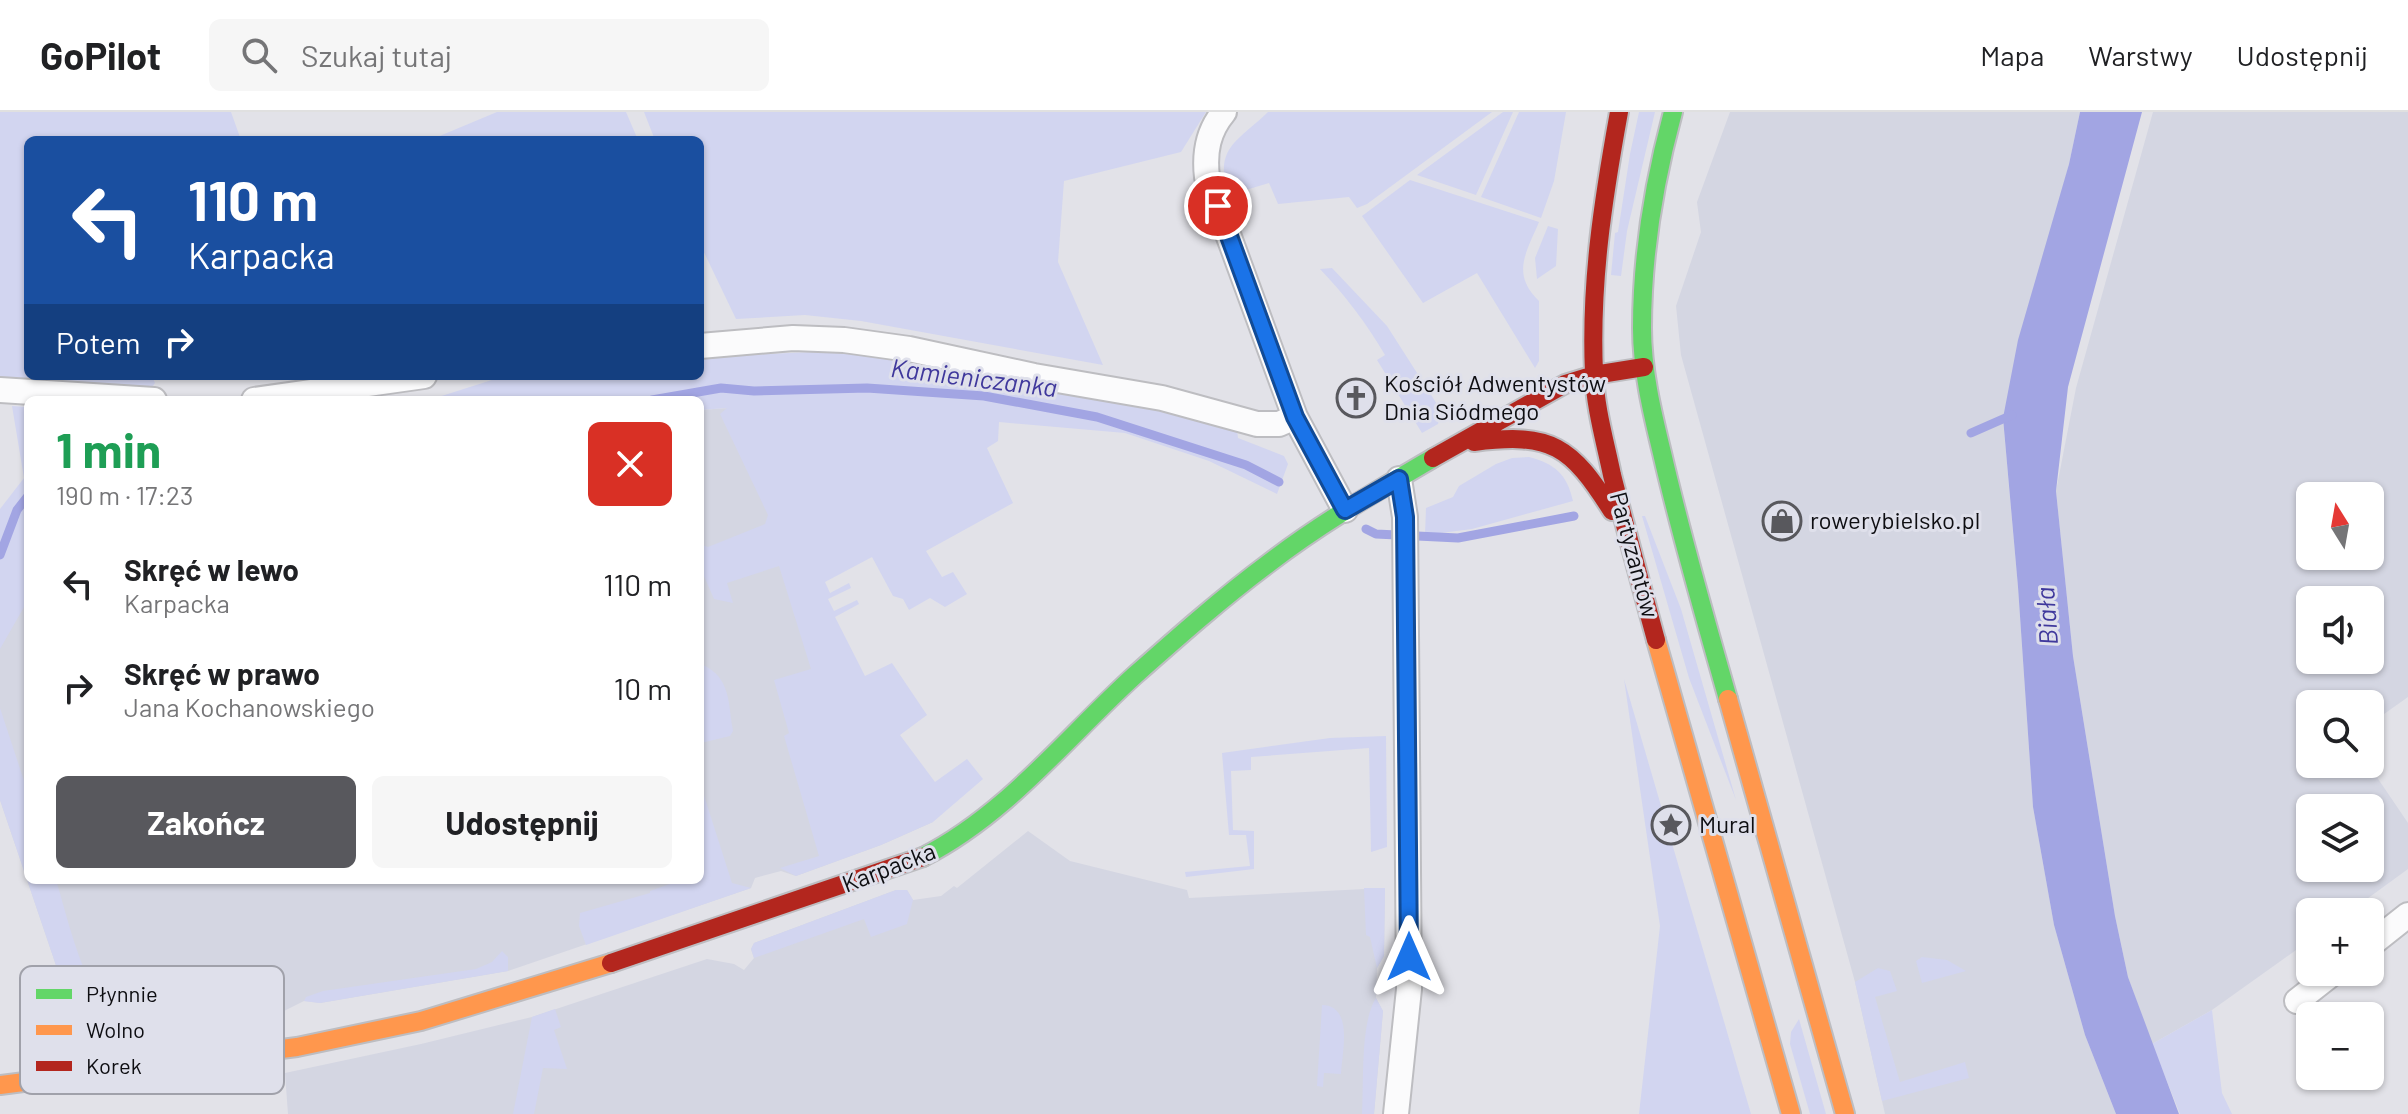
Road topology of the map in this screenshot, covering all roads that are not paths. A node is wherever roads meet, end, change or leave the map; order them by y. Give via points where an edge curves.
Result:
1 (1224, 112) edge
2 (1619, 112) edge
3 (1673, 112) edge
4 (704, 346) edge
5 (1644, 367) junction
6 (1594, 375) junction
7 (396, 380) edge
8 (0, 390) edge
9 (92, 396) edge
10 (282, 396) edge
11 (1295, 417) junction
12 (1454, 445) junction
13 (1399, 479) junction
14 (1345, 510) junction
15 (1627, 536) junction
16 (2408, 915) edge
17 (2384, 934) edge
18 (2316, 986) edge
19 (2297, 1001) dead end
20 (284, 1049) edge
21 (20, 1082) edge
22 (0, 1085) edge
23 (1396, 1114) edge
24 (1791, 1114) edge
25 (1845, 1114) edge

1 - 11 street via 1207,145 1207,177
2 - 6 main road, Partyzantów via 1600,217
3 - 5 main road via 1647,245
4 - 11 street via 793,338 844,340 1162,398 1257,424
5 - 6 main road, Karpacka
5 - 25 main road via 1672,500 1798,975
6 - 12 main road, Karpacka via 1565,384
6 - 15 main road, Partyzantów
7 - 10 street
8 - 9 street
11 - 14 street
12 - 13 main road, Karpacka
12 - 15 main road via 1519,437 1555,445 1584,469
13 - 14 main road, Karpacka
13 - 23 street via 1405,517 1409,989
14 - 20 main road, Karpacka via 1194,623 1000,807 921,858 545,985 407,1025
15 - 24 main road, Partyzantów via 1761,987
16 - 17 street
18 - 19 street
21 - 22 main road, Karpacka

